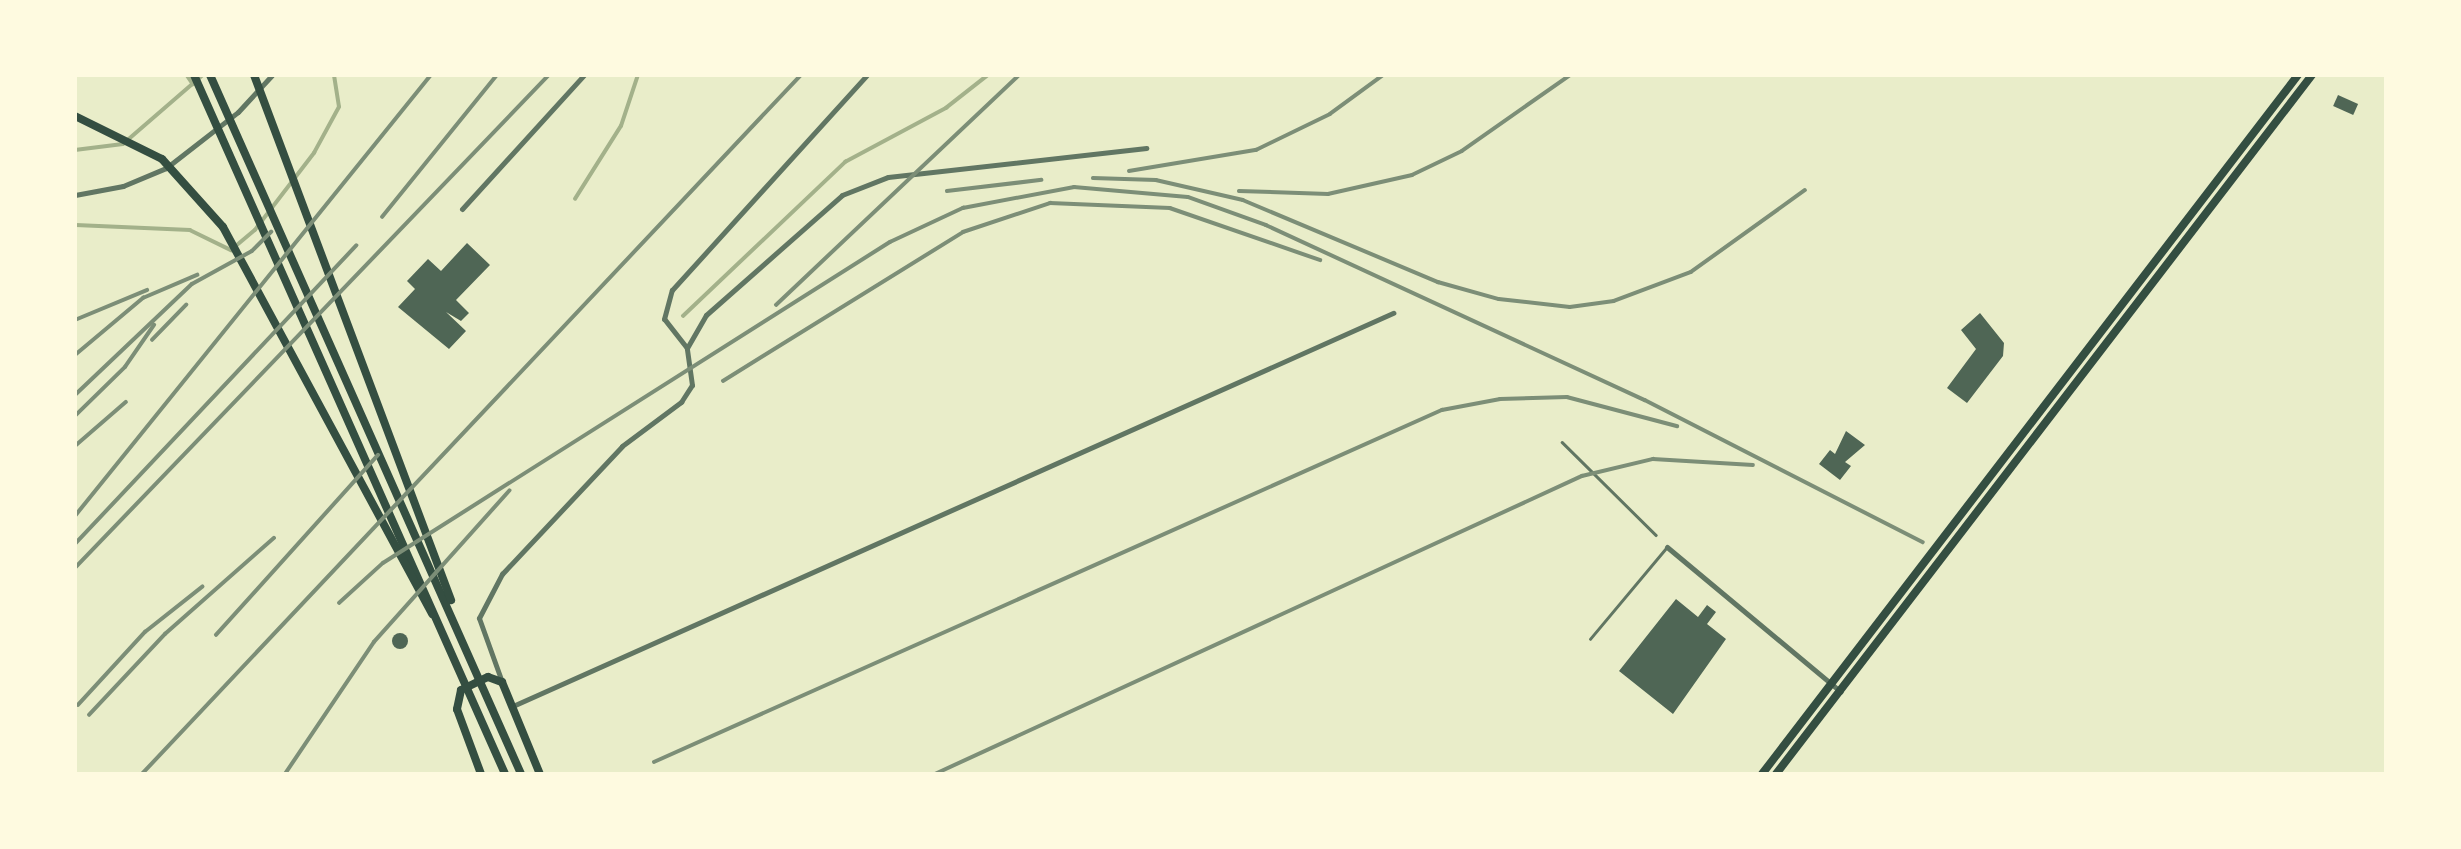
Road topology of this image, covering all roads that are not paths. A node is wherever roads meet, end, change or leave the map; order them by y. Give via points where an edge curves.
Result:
1 (194, 75) edge
2 (210, 75) edge
3 (254, 75) edge
4 (272, 75) edge
5 (584, 75) edge
6 (867, 75) edge
7 (2298, 75) edge
8 (2312, 75) edge
9 (75, 117) edge
10 (1146, 148) dead end
11 (75, 195) edge
12 (462, 209) dead end
13 (1393, 313) dead end
14 (687, 348) junction
15 (1562, 442) dead end
16 (1656, 536) dead end
17 (1667, 547) joint
18 (440, 625) junction
19 (461, 633) junction
20 (1590, 639) dead end
21 (502, 682) junction
22 (1833, 685) junction
23 (1841, 692) junction
24 (515, 705) junction
25 (481, 774) edge
26 (505, 774) edge
27 (522, 774) edge
28 (540, 774) edge
29 (1762, 774) edge
30 (1776, 774) edge

1 - 18 main road
2 - 19 main road
3 - 19 main road
4 - 11 street via 237,112 166,168 123,186
5 - 12 street
6 - 14 street via 671,289 664,319
7 - 22 main road
8 - 23 main road
9 - 18 main road via 162,159 223,227 422,603
10 - 14 street via 864,183 732,288
13 - 24 street
14 - 21 street via 692,385 681,402 622,446 535,535 484,603 481,636
15 - 16 lane
17 - 20 lane
17 - 22 street
18 - 26 main road
19 - 27 main road
21 - 24 main road
21 - 25 main road via 488,677 472,682 458,699 460,725
22 - 23 street
22 - 29 main road
23 - 30 main road
24 - 28 main road

